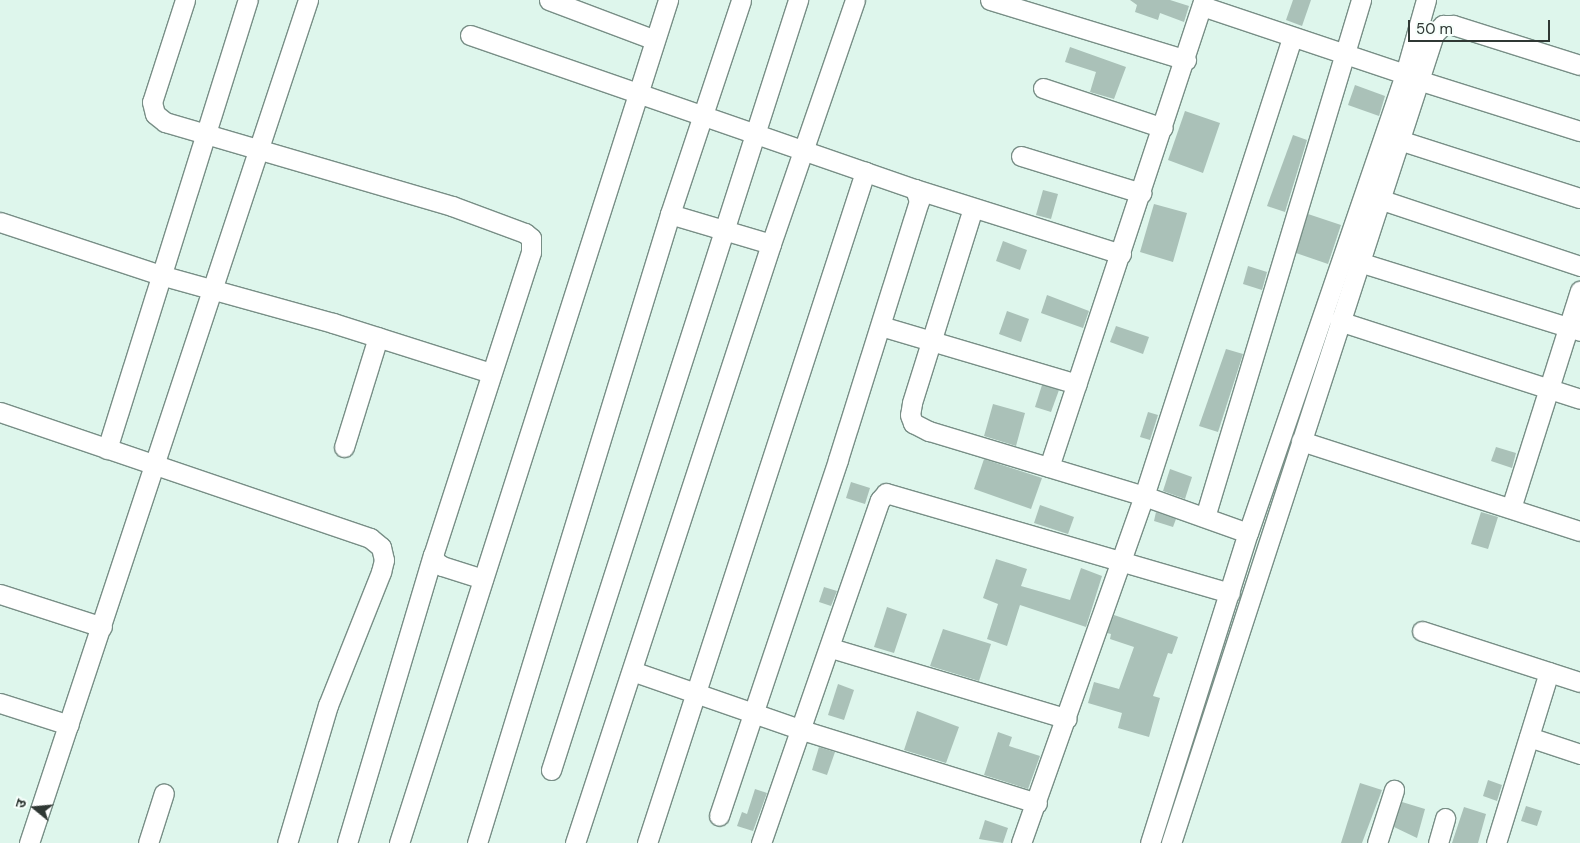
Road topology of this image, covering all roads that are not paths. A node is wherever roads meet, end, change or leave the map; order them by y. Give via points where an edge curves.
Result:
1 (185, 0) edge
2 (248, 0) edge
3 (308, 0) edge
4 (549, 0) edge
5 (668, 0) edge
6 (741, 0) edge
7 (798, 0) edge
8 (855, 0) edge
9 (990, 0) edge
10 (1362, 0) edge
11 (1426, 0) edge
12 (1202, 3) edge
13 (470, 35) dead end
14 (1292, 37) junction
15 (655, 40) junction
16 (1343, 54) junction
17 (1186, 60) junction
18 (1580, 65) edge
19 (1411, 77) junction
20 (1043, 88) dead end
21 (638, 92) junction
22 (704, 115) junction
23 (1163, 128) junction
24 (1580, 131) edge
25 (204, 132) junction
26 (754, 133) junction
27 (1399, 140) junction
28 (260, 149) junction
29 (804, 150) junction
30 (1021, 156) dead end
31 (865, 172) junction
32 (915, 189) junction
33 (1141, 193) junction
34 (1580, 198) edge
35 (1379, 199) junction
36 (974, 208) junction
37 (670, 214) junction
38 (0, 222) edge
39 (722, 230) junction
40 (770, 244) junction
41 (1121, 254) junction
42 (1359, 262) junction
43 (1580, 266) edge
44 (160, 275) junction
45 (214, 290) junction
46 (1580, 291) edge
47 (1339, 321) junction
48 (881, 326) junction
49 (1574, 329) edge
50 (378, 337) junction
51 (932, 342) junction
52 (491, 373) junction
53 (1077, 384) junction
54 (1549, 389) junction
55 (1580, 399) edge
56 (0, 412) edge
57 (1301, 441) junction
58 (344, 448) dead end
59 (108, 449) junction
60 (157, 465) junction
61 (1049, 467) junction
62 (1144, 496) junction
63 (1510, 508) junction
64 (1205, 517) junction
65 (1580, 531) edge
66 (1248, 533) junction
67 (433, 555) junction
68 (1119, 562) junction
69 (483, 579) junction
70 (1230, 593) junction
71 (0, 594) edge
72 (102, 627) junction
73 (1422, 631) dead end
74 (831, 648) junction
75 (632, 671) junction
76 (1549, 672) junction
77 (1580, 682) edge
78 (694, 694) junction
79 (0, 703) edge
80 (753, 714) junction
81 (1067, 719) junction
82 (69, 725) junction
83 (802, 730) junction
84 (1529, 737) junction
85 (1580, 754) edge
86 (551, 770) dead end
87 (1394, 790) dead end
88 (164, 793) dead end
89 (1037, 804) junction
90 (719, 816) dead end
91 (1445, 818) dead end
92 (29, 843) edge
93 (148, 843) edge
94 (286, 843) edge
95 (347, 843) edge
96 (399, 843) edge
97 (476, 843) edge
98 (575, 843) edge
99 (648, 843) edge
100 (761, 843) edge
101 (1021, 843) edge
102 (1150, 843) edge
103 (1171, 843) edge
104 (1377, 843) edge
105 (1438, 843) edge
106 (1496, 843) edge

1 - 25 street via 152,102 155,114 165,122
2 - 25 street
3 - 28 street
4 - 15 street
5 - 15 street
6 - 22 street
7 - 26 street
8 - 29 street
9 - 17 street
10 - 16 street
11 - 19 street
12 - 14 street
12 - 17 street
13 - 21 street
14 - 16 street
14 - 62 street
15 - 21 street
16 - 19 street
16 - 64 street
17 - 23 street
18 - 19 street via 1464,28 1443,25 1434,34
19 - 24 street
19 - 27 street
19 - 66 street
20 - 23 street
21 - 22 street
21 - 69 street
22 - 26 street
22 - 37 street
23 - 33 street
25 - 28 street
25 - 44 street
26 - 29 street
26 - 39 street
27 - 34 street
27 - 35 street
28 - 45 street
28 - 52 street via 452,206 531,238 531,252
29 - 31 street
29 - 40 street
30 - 33 street
31 - 32 street
31 - 78 street
32 - 36 street
32 - 48 street via 919,200 916,214
33 - 41 street
35 - 42 street
35 - 43 street
36 - 41 street
36 - 51 street
37 - 39 street
37 - 97 street
38 - 44 street
39 - 40 street
39 - 86 street
40 - 75 street
41 - 53 street
42 - 47 street
42 - 49 street
44 - 45 street
44 - 59 street
45 - 50 street
45 - 60 street
46 - 49 street
47 - 54 street
47 - 57 street
48 - 51 street
48 - 80 street
49 - 54 street
50 - 52 street
50 - 58 street
51 - 53 street
51 - 61 street via 912,403 910,415 913,423 929,431
52 - 67 street
53 - 61 street
54 - 55 street
54 - 63 street
56 - 59 street
57 - 63 street
57 - 103 street
59 - 60 street
60 - 72 street
60 - 94 street via 370,538 381,547 382,572 328,705
61 - 62 street
62 - 64 street
62 - 68 street
63 - 65 street
64 - 66 street
66 - 70 street
67 - 69 street via 442,566
67 - 95 street
68 - 70 street
68 - 74 street via 886,494 880,500
68 - 81 street
69 - 96 street
70 - 102 street
71 - 72 street
72 - 82 street
73 - 76 street
74 - 81 street
74 - 83 street
75 - 78 street
75 - 98 street
76 - 77 street
76 - 84 street
78 - 80 street
78 - 99 street
79 - 82 street
80 - 83 street
80 - 90 street
81 - 89 street
82 - 92 street
83 - 89 street
83 - 100 street
84 - 85 street
84 - 106 street
87 - 104 street
88 - 93 street
89 - 101 street
91 - 105 street

